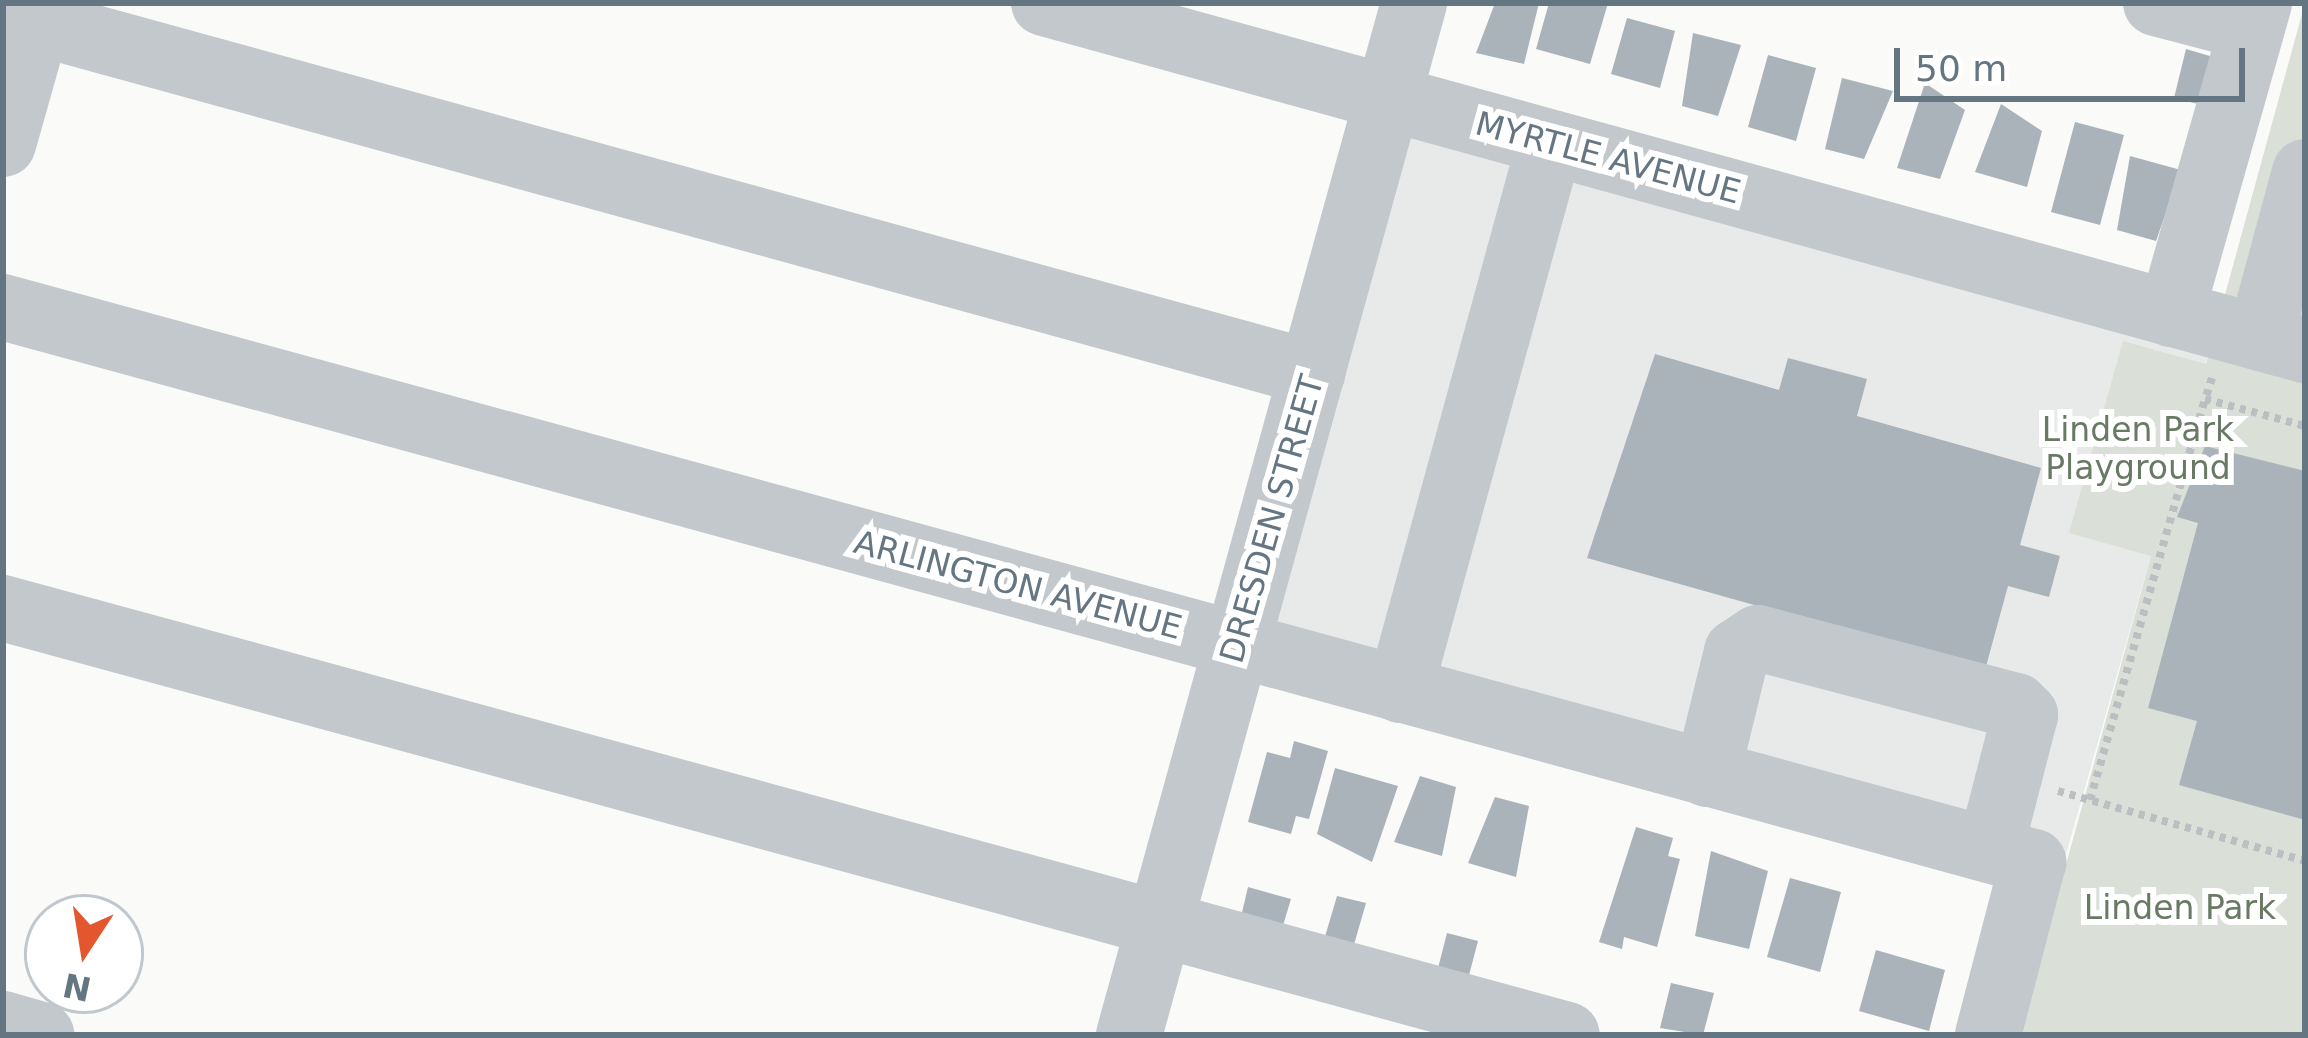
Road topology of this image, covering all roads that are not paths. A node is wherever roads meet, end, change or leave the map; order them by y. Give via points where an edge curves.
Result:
1 (1044, 3) edge
2 (1414, 3) edge
3 (2156, 3) edge
4 (28, 12) edge
5 (2256, 16) edge
6 (1389, 97) junction
7 (1550, 142) junction
8 (3, 144) edge
9 (2305, 172) edge
10 (3, 307) edge
11 (2180, 342) junction
12 (2283, 344) edge
13 (1312, 373) junction
14 (3, 608) edge
15 (1237, 645) junction
16 (1400, 690) junction
17 (1707, 775) junction
18 (2011, 856) junction
19 (1160, 924) junction
20 (3, 1024) edge
21 (41, 1035) edge
22 (1129, 1035) edge
23 (1567, 1035) edge
24 (1988, 1035) edge

1 - 6 street, MYRTLE AVENUE
2 - 6 street, DRESDEN STREET
3 - 5 street
4 - 8 street
4 - 13 street
5 - 11 street
6 - 7 street, MYRTLE AVENUE
6 - 13 street, DRESDEN STREET
7 - 11 street, MYRTLE AVENUE
7 - 16 street
9 - 12 street
10 - 15 street, ARLINGTON AVENUE
11 - 12 street, MYRTLE AVENUE
13 - 15 street, DRESDEN STREET
14 - 19 street
15 - 16 street, ARLINGTON AVENUE
15 - 19 street, DRESDEN STREET
16 - 17 street, ARLINGTON AVENUE
17 - 18 street, ARLINGTON AVENUE
17 - 18 street via 1737,652 1758,638 2015,706 2025,715 2008,777
18 - 24 street
19 - 22 street, DRESDEN STREET
19 - 23 street
20 - 21 street

